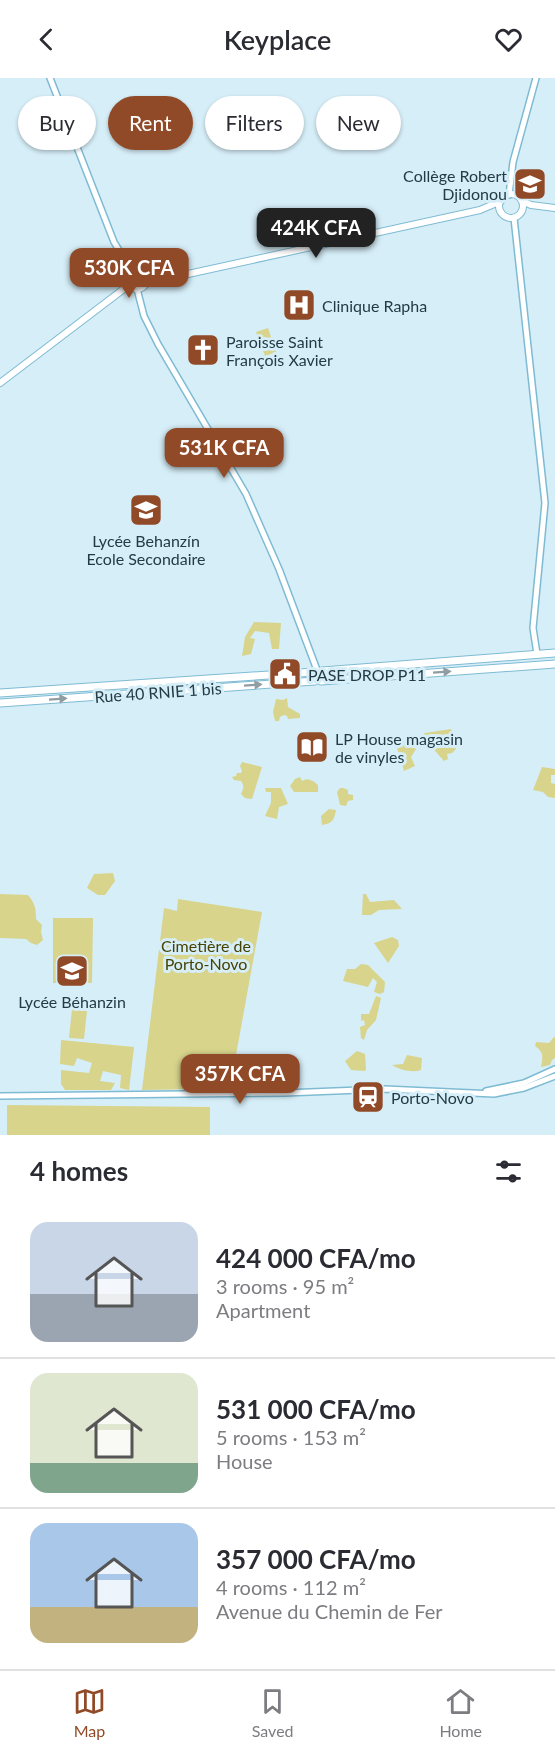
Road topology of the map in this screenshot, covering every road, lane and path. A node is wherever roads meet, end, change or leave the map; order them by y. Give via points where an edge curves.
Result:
1 (50, 78) edge
2 (536, 78) edge
3 (509, 195) junction
4 (522, 200) junction
5 (501, 201) junction
6 (542, 207) junction
7 (555, 208) edge
8 (480, 210) junction
9 (522, 212) junction
10 (503, 214) junction
11 (514, 218) junction
12 (131, 270) junction
13 (147, 283) junction
14 (129, 285) junction
15 (137, 289) junction
16 (0, 383) edge
17 (555, 653) edge
18 (537, 654) junction
19 (555, 664) edge
20 (318, 671) junction
21 (318, 681) junction
22 (0, 693) edge
23 (0, 703) edge
24 (555, 1069) edge
25 (552, 1078) edge
26 (555, 1083) edge
27 (480, 1092) junction
28 (0, 1096) edge

1 - 12 street via 114,242
2 - 3 street via 513,162
3 - 4 main road
3 - 5 main road
4 - 6 main road
4 - 9 main road
5 - 8 main road
5 - 10 main road
6 - 7 main road
6 - 9 main road
8 - 10 main road
8 - 13 main road
9 - 11 main road
10 - 11 main road
11 - 18 street via 545,503 533,628
12 - 13 main road via 144,271
12 - 14 main road
13 - 15 main road
14 - 15 main road
14 - 16 main road
15 - 20 street via 144,316 158,344 246,494
17 - 18 main road
18 - 20 main road
21 -> 19 main road, Rue 40 RNIE 1 bis
20 - 21 main road via 312,675
20 - 22 main road
23 -> 21 main road, Rue 40 RNIE 1 bis
24 - 27 street via 524,1083
25 - 26 street
25 - 27 street via 510,1092
27 - 28 street via 385,1089

